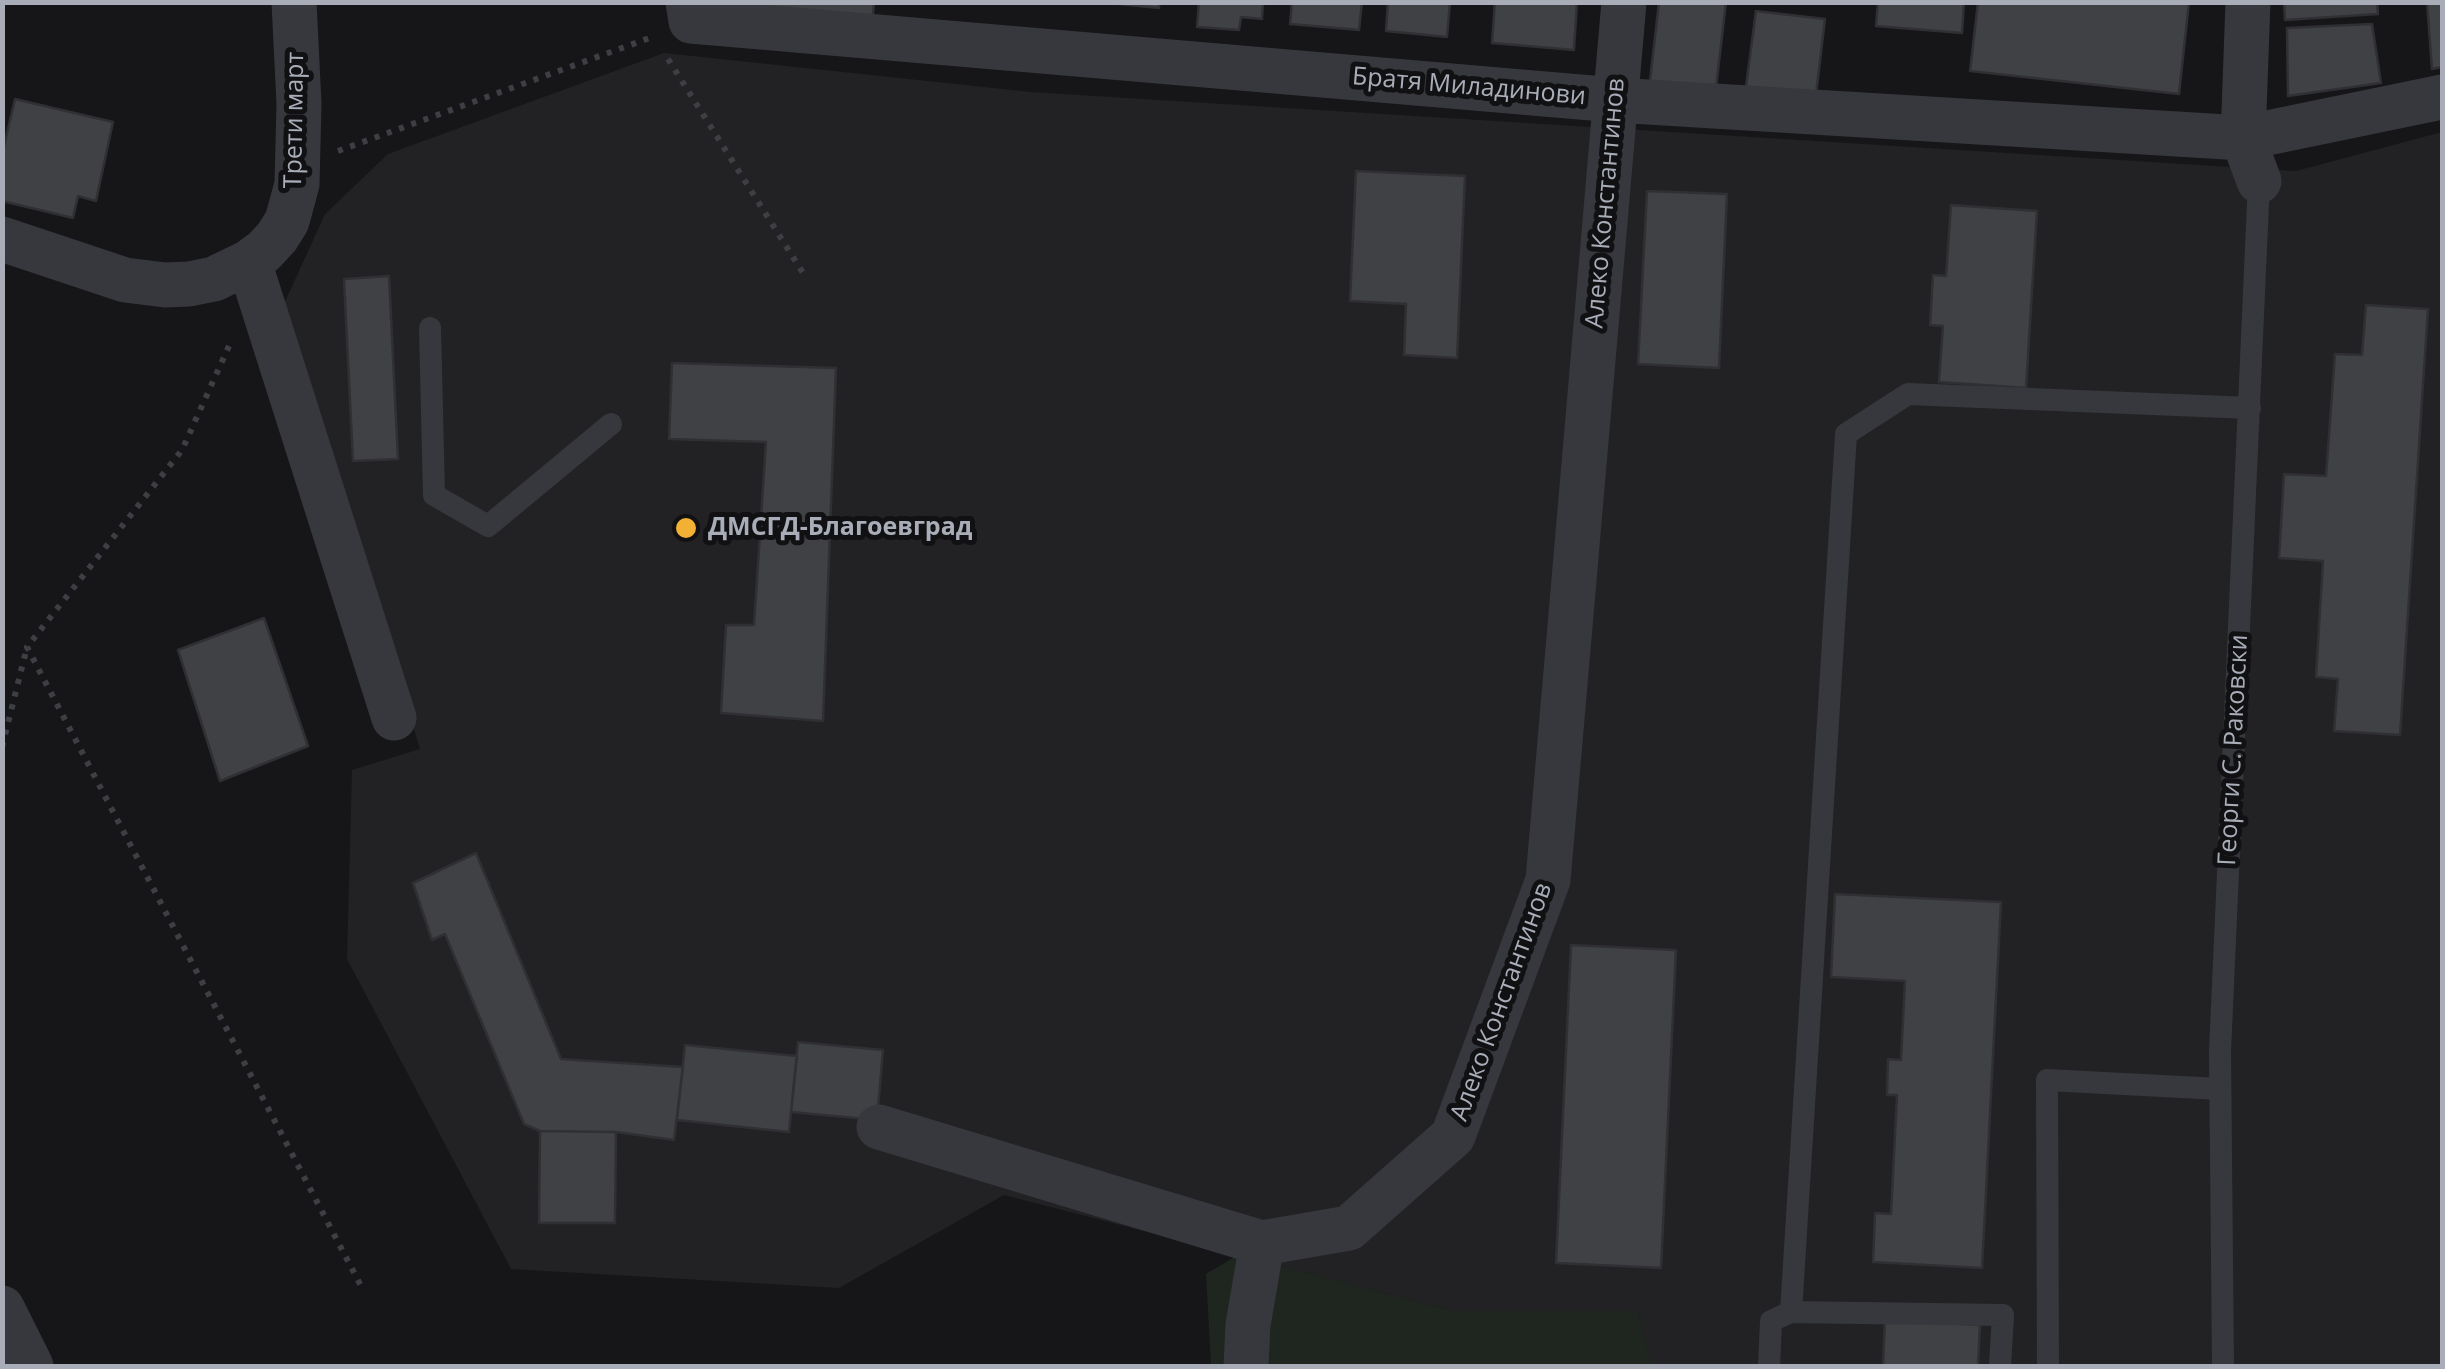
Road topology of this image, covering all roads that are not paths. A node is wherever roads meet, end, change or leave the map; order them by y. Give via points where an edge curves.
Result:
1 (294, 2) edge
2 (688, 2) edge
3 (1624, 2) edge
4 (2248, 2) edge
5 (2442, 97) edge
6 (1616, 100) junction
7 (2243, 138) junction
8 (2260, 181) joint
9 (2, 238) edge
10 (255, 281) junction
11 (430, 328) dead end
12 (2250, 408) junction
13 (611, 424) dead end
14 (394, 718) dead end
15 (2220, 1089) junction
16 (879, 1126) dead end
17 (1262, 1243) junction
18 (2, 1308) edge
19 (1791, 1312) junction
20 (31, 1366) edge
21 (1246, 1366) edge
22 (1769, 1366) edge
23 (2000, 1366) edge
24 (2048, 1366) edge
25 (2223, 1366) edge

1 - 10 street, Трети март via 297,184 287,221
2 - 6 street, Братя Миладинови via 691,21
3 - 6 street, Алеко Константинов
4 - 7 street
5 - 7 street, Братя Миладинови
6 - 7 street, Братя Миладинови
6 - 17 street, Алеко Константинов via 1548,880 1453,1136 1348,1228
7 - 8 street, Георги С. Раковски
8 - 12 lane, Георги С. Раковски
9 - 10 street, Трети март via 146,284
10 - 14 street
11 - 13 lane via 434,495 488,526
12 - 15 lane, Георги С. Раковски
12 - 19 lane via 1908,394 1846,434
15 - 24 lane via 2047,1080
15 - 25 lane, Георги С. Раковски
16 - 17 street, Алеко Константинов
17 - 21 street
18 - 20 street
19 - 22 lane via 1771,1322
19 - 23 lane via 2002,1316

